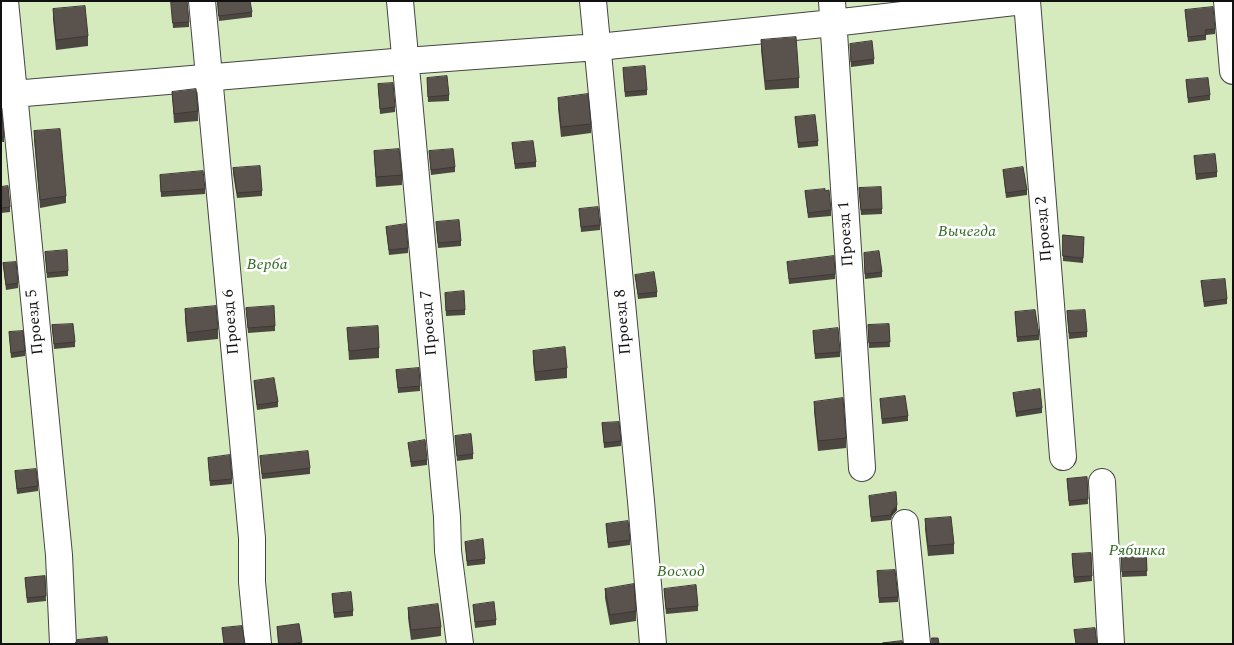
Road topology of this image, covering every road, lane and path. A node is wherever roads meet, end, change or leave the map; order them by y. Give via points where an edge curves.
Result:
1 (5, 1) edge
2 (202, 1) edge
3 (400, 1) edge
4 (593, 1) edge
5 (1022, 1) edge
6 (1027, 1) edge
7 (1227, 1) edge
8 (832, 12) edge
9 (598, 47) junction
10 (406, 61) junction
11 (1233, 70) edge
12 (210, 78) junction
13 (8, 95) edge
14 (1064, 457) dead end
15 (862, 468) dead end
16 (1102, 482) dead end
17 (905, 523) dead end
18 (63, 644) edge
19 (258, 644) edge
20 (460, 644) edge
21 (653, 644) edge
22 (917, 644) edge
23 (1111, 644) edge

1 - 13 street, Проезд 5
2 - 12 street, Проезд 6
3 - 10 street, Проезд 7
4 - 9 street, Проезд 8
5 - 8 street
6 - 14 street, Проезд 2
7 - 11 street
8 - 9 street
8 - 15 street, Проезд 1
9 - 10 street
9 - 21 street, Проезд 8
10 - 12 street
10 - 20 street, Проезд 7 via 448,551
12 - 13 street
12 - 19 street, Проезд 6 via 252,538
13 - 18 street, Проезд 5 via 59,555
16 - 23 street
17 - 22 street

